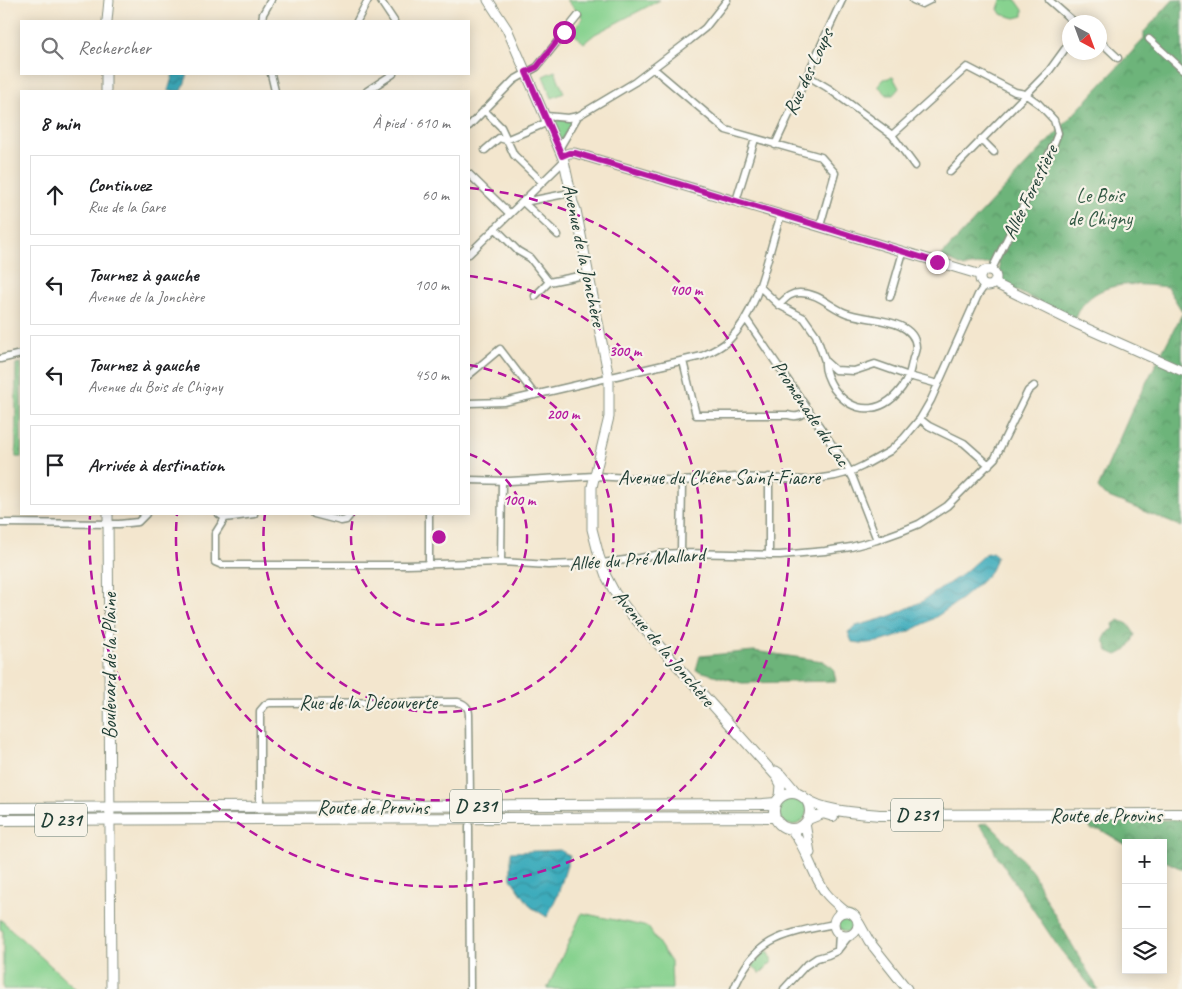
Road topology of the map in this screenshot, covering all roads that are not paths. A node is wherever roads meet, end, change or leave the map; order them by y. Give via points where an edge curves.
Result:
1 (109, 0) edge
2 (271, 0) edge
3 (368, 0) edge
4 (380, 0) edge
5 (488, 0) edge
6 (727, 0) edge
7 (842, 0) edge
8 (913, 0) edge
9 (930, 0) edge
10 (1049, 0) edge
11 (1066, 15) edge
12 (578, 16) dead end
13 (107, 20) edge
14 (262, 20) edge
15 (358, 20) edge
16 (393, 20) edge
17 (1149, 38) dead end
18 (1107, 48) edge
19 (1062, 53) edge
20 (1118, 58) dead end
21 (653, 68) junction
22 (1182, 69) edge
23 (526, 72) junction
24 (106, 75) edge
25 (271, 75) edge
26 (391, 75) edge
27 (808, 76) junction
28 (106, 90) edge
29 (275, 90) edge
30 (369, 90) edge
31 (1025, 94) junction
32 (484, 110) junction
33 (578, 116) junction
34 (547, 119) junction
35 (470, 125) edge
36 (892, 135) junction
37 (755, 139) junction
38 (981, 139) junction
39 (506, 140) junction
40 (775, 145) junction
41 (485, 150) dead end
42 (994, 152) dead end
43 (562, 155) junction
44 (915, 166) dead end
45 (950, 172) dead end
46 (470, 175) edge
47 (542, 182) junction
48 (570, 193) junction
49 (736, 201) junction
50 (523, 202) junction
51 (510, 214) junction
52 (781, 214) junction
53 (820, 226) junction
54 (496, 228) junction
55 (558, 235) dead end
56 (904, 252) junction
57 (470, 253) edge
58 (991, 271) junction
59 (589, 274) junction
60 (981, 275) junction
61 (549, 282) junction
62 (990, 284) junction
63 (758, 288) junction
64 (535, 296) dead end
65 (890, 297) dead end
66 (779, 305) junction
67 (746, 319) junction
68 (20, 354) edge
69 (0, 358) edge
70 (683, 361) junction
71 (824, 361) junction
72 (1182, 371) edge
73 (470, 374) edge
74 (909, 376) junction
75 (608, 378) junction
76 (938, 384) junction
77 (1034, 386) dead end
78 (535, 394) junction
79 (470, 403) edge
80 (809, 410) junction
81 (920, 419) junction
82 (989, 465) junction
83 (850, 472) junction
84 (594, 476) junction
85 (769, 477) junction
86 (470, 480) edge
87 (502, 481) junction
88 (682, 481) junction
89 (145, 515) edge
90 (238, 515) edge
91 (318, 515) edge
92 (350, 515) edge
93 (429, 515) edge
94 (222, 516) edge
95 (109, 518) edge
96 (0, 523) edge
97 (878, 540) junction
98 (682, 553) junction
99 (769, 555) junction
100 (501, 562) junction
101 (429, 564) junction
102 (602, 564) junction
103 (765, 765) junction
104 (797, 793) junction
105 (470, 797) junction
106 (806, 799) junction
107 (778, 800) junction
108 (260, 806) junction
109 (458, 806) junction
110 (480, 806) junction
111 (0, 808) edge
112 (110, 813) junction
113 (1182, 814) edge
114 (1029, 816) junction
115 (775, 817) junction
116 (457, 818) junction
117 (481, 818) junction
118 (0, 820) edge
119 (807, 821) junction
120 (469, 826) junction
121 (791, 829) junction
122 (812, 868) junction
123 (832, 900) junction
124 (845, 911) junction
125 (835, 920) junction
126 (859, 923) junction
127 (839, 934) junction
128 (851, 935) junction
129 (868, 942) junction
130 (837, 951) junction
131 (111, 989) edge
132 (470, 989) edge
133 (734, 989) edge
134 (784, 989) edge
135 (907, 989) edge

1 - 13 main road
2 - 14 street
3 - 15 street
4 - 16 street
5 - 23 main road, Avenue de la Jonchère
6 - 21 street via 705,28
7 - 27 street, Rue des Loups
8 - 9 street via 922,4
10 - 11 street
12 - 23 street via 537,67
17 - 22 street
18 - 20 street
19 - 31 street
21 - 33 street via 636,82
21 - 37 street via 726,130
23 - 32 street
23 - 34 main road, Avenue de la Jonchère
24 - 28 main road
25 - 29 street
26 - 30 street
27 - 36 street
27 - 40 street, Rue des Loups
31 - 36 street, Allée Forestière via 967,67
31 - 38 street
31 - 58 street, Allée Forestière via 1054,120 1058,133
32 - 35 street
32 - 39 street via 501,127
33 - 34 street
33 - 43 street
34 - 39 street
34 - 43 main road, Avenue de la Jonchère
36 - 44 street
37 - 40 street
37 - 49 street
38 - 42 street
38 - 45 street
39 - 41 street via 499,138
39 - 47 street via 514,155
40 - 53 street via 821,157 835,173
43 - 47 street
43 - 48 main road, Avenue de la Jonchère
43 - 49 main road via 575,153
46 - 51 street
47 - 50 street
48 - 50 street
48 - 59 main road, Avenue de la Jonchère
49 - 52 main road
50 - 51 street
50 - 55 street
51 - 54 street
52 - 53 main road
52 - 63 street
53 - 56 main road
54 - 57 street
54 - 61 street via 518,251 530,258
56 - 60 main road
56 - 65 street
58 - 60 main road
58 - 62 main road via 996,276
59 - 61 street
59 - 75 main road, Avenue de la Jonchère
60 - 62 main road via 981,281
61 - 64 street
62 - 72 main road
62 - 76 street, Avenue du Chêne Saint-Fiacre via 978,295
63 - 66 street
63 - 67 street
66 - 71 street via 804,318 813,328
66 - 74 street via 788,295 812,294 847,314 895,323 905,328 916,347
67 - 70 street via 728,342 702,356
67 - 80 street, Promenade du Lac
68 - 69 street
70 - 75 street
70 - 80 street via 696,416 794,417
71 - 74 street via 835,370 854,371 875,364
71 - 74 street via 831,384 842,398 857,408 872,409 885,403
73 - 78 street via 500,349
74 - 76 street
75 - 78 street
75 - 84 main road, Avenue de la Jonchère via 609,417
76 - 81 street, Avenue du Chêne Saint-Fiacre
77 - 82 street, Allée du Pré Mallard via 1028,391
78 - 79 street via 504,402
80 - 83 street, Promenade du Lac
81 - 82 street via 964,443
81 - 83 street, Avenue du Chêne Saint-Fiacre via 890,451
82 - 97 street, Allée du Pré Mallard via 939,512
83 - 85 street, Avenue du Chêne Saint-Fiacre via 809,480
83 - 97 street, Promenade du Lac
84 - 87 street, Avenue du Chêne Saint-Fiacre
84 - 88 street, Avenue du Chêne Saint-Fiacre
84 - 102 main road, Avenue de la Jonchère via 592,529
85 - 88 street, Avenue du Chêne Saint-Fiacre
85 - 99 street
86 - 87 street, Avenue du Chêne Saint-Fiacre
87 - 100 street
88 - 98 street
89 - 95 street via 138,522 119,524
90 - 94 street
91 - 92 street via 341,521
93 - 101 street
94 - 101 street, Allée du Pré Mallard via 215,534 215,562 222,565
95 - 96 street
95 - 112 main road, Boulevard de la Plaine
97 - 99 street, Allée du Pré Mallard via 825,551
98 - 99 street, Allée du Pré Mallard
98 - 102 street, Allée du Pré Mallard
100 - 101 street, Allée du Pré Mallard
100 - 102 street, Allée du Pré Mallard
102 - 103 main road, Avenue de la Jonchère via 614,593 630,613
103 - 104 main road via 782,775
103 - 107 main road via 780,782
104 - 106 main road
104 - 107 main road via 791,792
105 - 108 street, Rue de la Découverte via 469,712 462,703 274,703 266,704 260,710
105 - 109 street
105 - 110 street
106 - 114 main road, Route de Provins / D 231 via 819,806 854,813
106 - 119 main road via 810,810
107 - 110 main road, Route de Provins / D 231 via 763,804
107 - 115 main road
108 - 109 main road, Route de Provins / D 231
108 - 112 main road, Route de Provins / D 231 via 177,807
109 - 110 main road, Route de Provins / D 231
111 - 112 main road, Route de Provins / D 231
112 - 116 main road, Route de Provins / D 231
112 - 118 main road, Route de Provins / D 231
112 - 131 main road, Boulevard de la Plaine
113 - 114 main road, Route de Provins / D 231
114 - 119 main road, Route de Provins / D 231 via 879,822 823,814
115 - 117 main road, Route de Provins / D 231
115 - 121 main road via 781,825
116 - 117 main road, Route de Provins / D 231
116 - 120 street
117 - 120 street
119 - 121 main road
119 - 122 main road
120 - 132 street
121 - 122 main road
122 - 123 main road
123 - 124 main road
123 - 125 main road
124 - 125 main road
124 - 126 main road via 854,914
125 - 127 main road
125 - 133 street via 766,944 752,956
126 - 128 main road
126 - 129 main road
127 - 128 main road
127 - 130 street
128 - 129 main road
128 - 130 street
129 - 135 main road
130 - 134 street via 810,962

